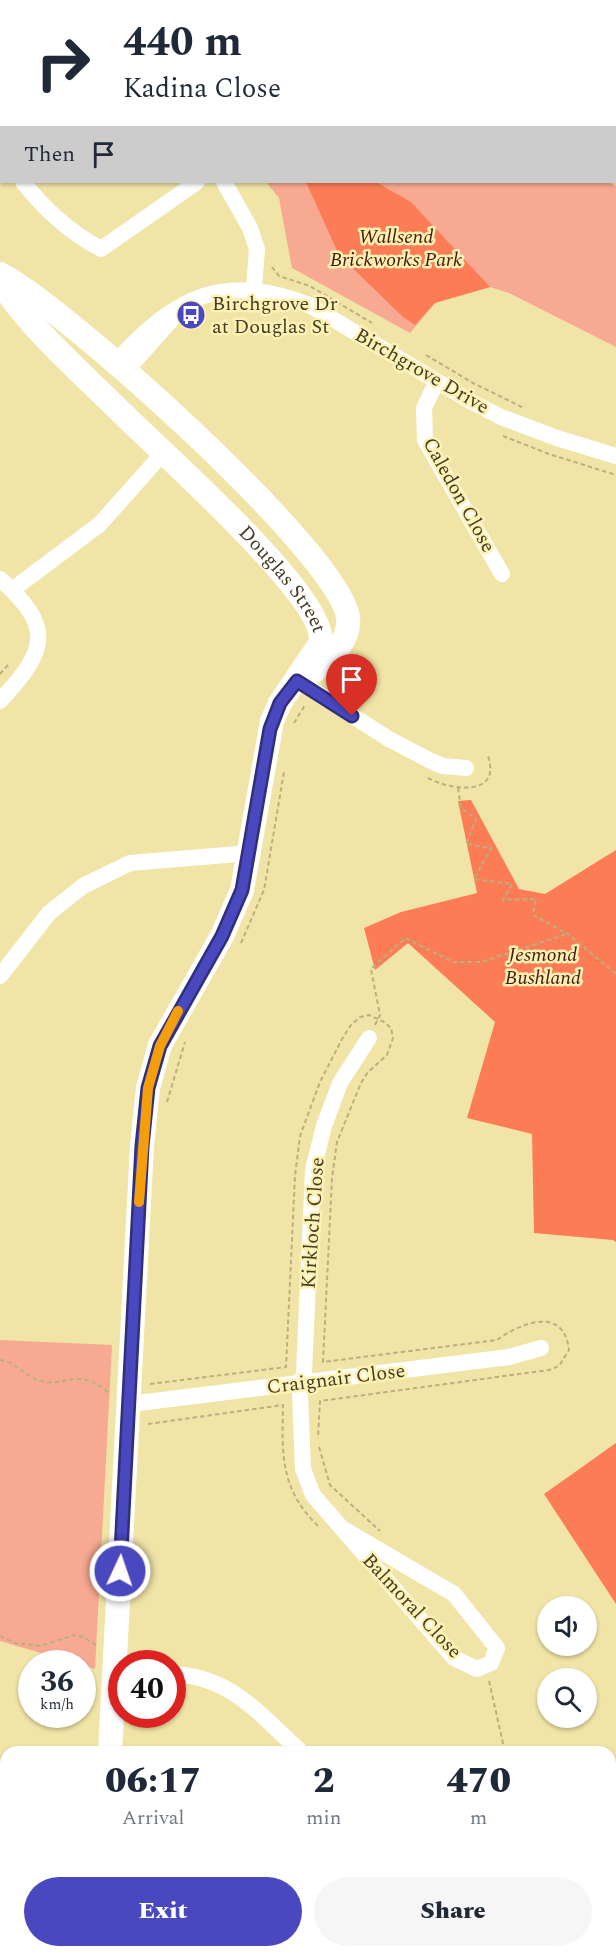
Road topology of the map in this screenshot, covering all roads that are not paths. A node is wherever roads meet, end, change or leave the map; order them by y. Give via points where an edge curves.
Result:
1 (24, 183) edge
2 (196, 183) edge
3 (225, 183) edge
4 (0, 274) edge
5 (0, 281) edge
6 (254, 289) junction
7 (30, 319) junction
8 (118, 369) junction
9 (437, 381) junction
10 (164, 453) junction
11 (616, 456) edge
12 (241, 526) junction
13 (502, 574) dead end
14 (6, 584) edge
15 (297, 681) junction
16 (0, 701) edge
17 (466, 768) dead end
18 (250, 853) junction
19 (7, 952) edge
20 (0, 976) edge
21 (369, 1038) road end
22 (541, 1348) dead end
23 (302, 1383) junction
24 (121, 1400) junction
25 (345, 1530) junction
26 (118, 1650) edge
27 (186, 1676) edge
28 (112, 1728) edge
29 (111, 1746) edge
30 (294, 1746) edge

1 - 2 street via 42,206 80,238 101,249
3 - 6 street via 257,249
4 - 8 street, Douglas Street via 38,297
5 - 7 street, Douglas Street
6 - 8 street, Birchgrove Drive via 230,289 195,301
6 - 9 street, Birchgrove Drive via 311,306
7 - 8 street via 58,333 97,364
7 - 10 street, Douglas Street
8 - 12 street via 124,387
8 - 15 street, Douglas Street via 266,503 338,591 348,619 344,638 320,666
9 - 11 street, Birchgrove Drive via 501,417
9 - 13 street, Caledon Close via 424,408 425,440
10 - 12 street, Douglas Street
10 - 14 street via 100,524
12 - 15 street, Douglas Street via 289,582 322,634
14 - 16 street via 39,627 32,661
15 - 17 street via 431,761
15 - 18 street via 280,703 270,729
18 - 19 street via 129,863 74,893
18 - 24 street via 232,914 160,1046 148,1088
19 - 20 street
21 - 23 street, Kirkloch Close via 340,1083 324,1126 314,1170
22 - 23 street, Craignair Close via 509,1357
23 - 24 street, Craignair Close
23 - 25 street, Balmoral Close via 303,1469 313,1496
24 - 26 street
25 - 25 street, Balmoral Close via 454,1594 496,1648 491,1663 477,1669 454,1658
27 - 30 street via 209,1679 231,1690
28 - 29 street

